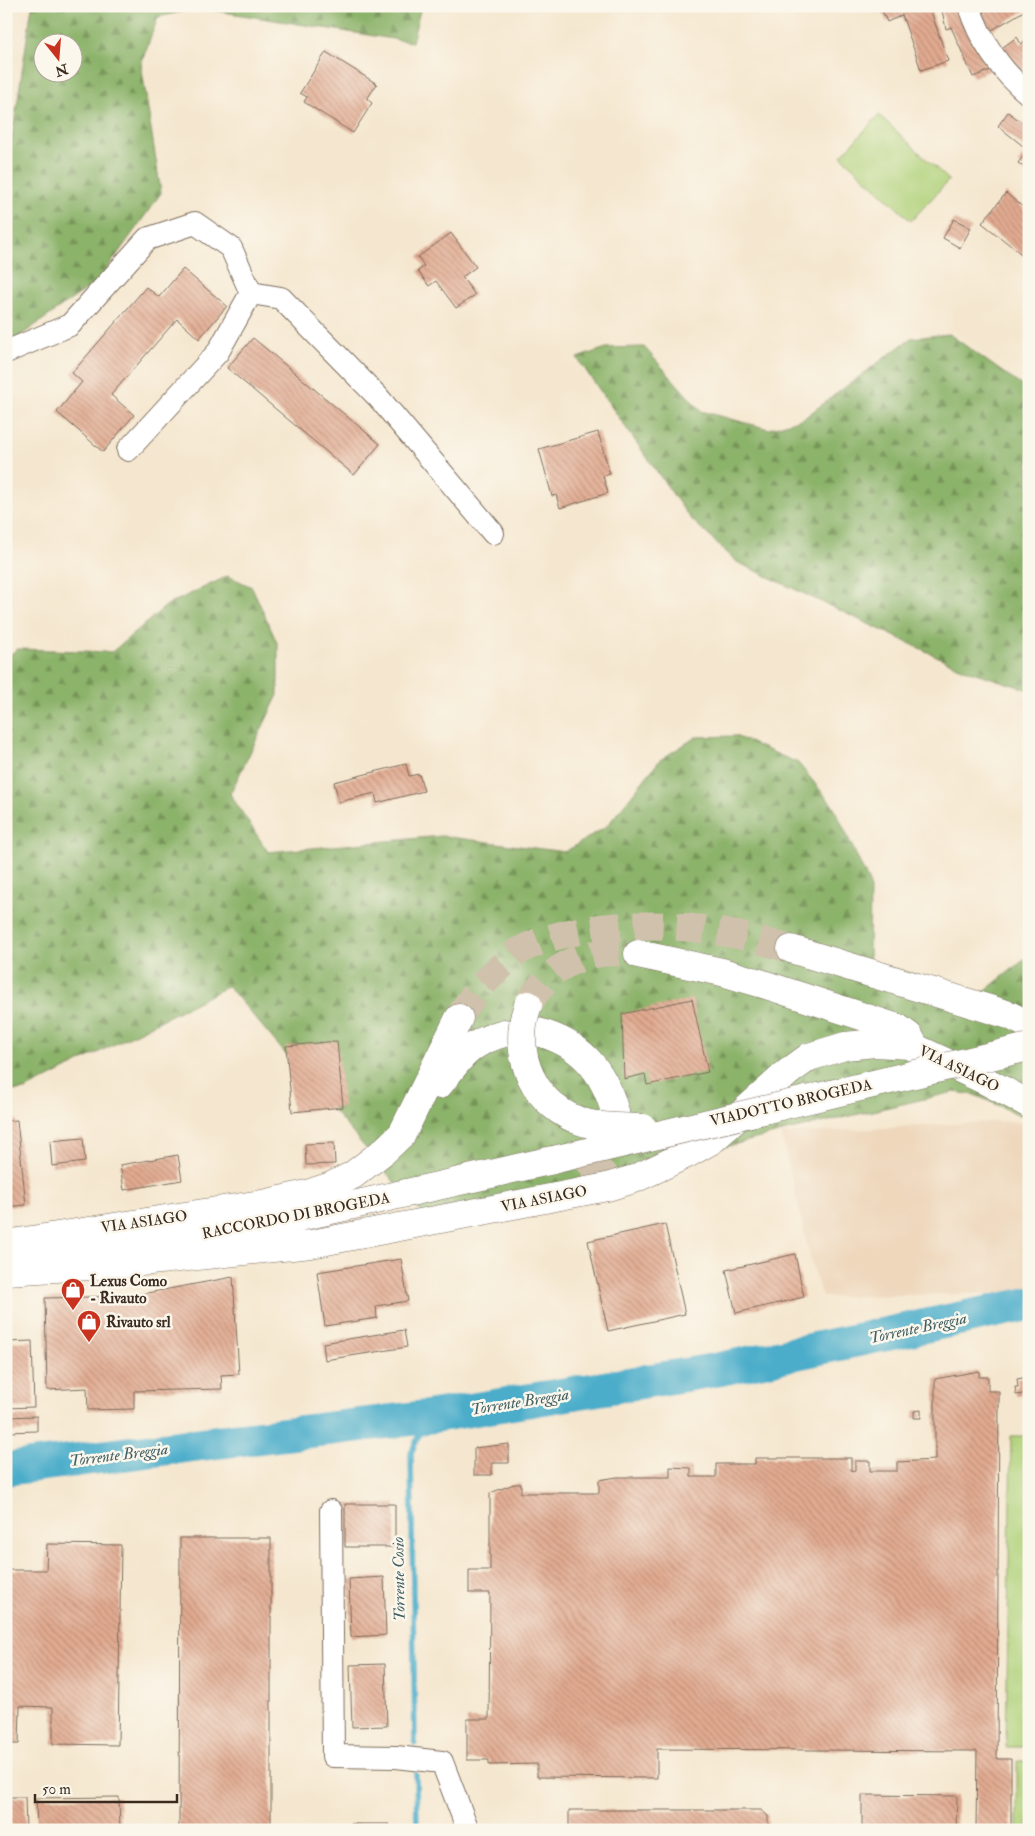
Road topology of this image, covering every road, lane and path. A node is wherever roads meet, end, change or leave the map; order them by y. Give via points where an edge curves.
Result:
1 (969, 6) edge
2 (1029, 94) edge
3 (251, 293) junction
4 (6, 352) edge
5 (128, 450) dead end
6 (493, 533) dead end
7 (792, 949) tunnel mouth
8 (638, 954) tunnel mouth
9 (528, 1005) tunnel mouth
10 (459, 1018) tunnel mouth
11 (1029, 1025) edge
12 (538, 1032) dead end
13 (504, 1034) dead end
14 (915, 1047) junction
15 (1029, 1047) edge
16 (1029, 1104) edge
17 (615, 1112) tunnel mouth
18 (680, 1129) junction
19 (402, 1134) junction
20 (553, 1160) joint
21 (586, 1179) tunnel mouth
22 (552, 1197) junction
23 (6, 1244) edge
24 (6, 1256) edge
25 (6, 1271) edge
26 (331, 1511) dead end
27 (468, 1830) edge

1 - 2 street via 993,54 1015,83
3 - 4 street via 231,248 195,223 147,238 70,325
3 - 5 street via 218,352
3 - 6 street via 281,298 378,397
7 - 11 street via 1009,1015
8 - 14 street via 722,972 898,1028 909,1036
9 - 18 street, bridge via 521,1036 525,1064 538,1091 557,1109 585,1123 603,1127
10 - 19 street, VIA ASIAGO
12 - 17 street via 568,1043 591,1064 609,1091
13 - 19 street via 465,1052
14 - 16 street, VIA ASIAGO
14 - 22 street, VIA ASIAGO via 875,1043 845,1046 809,1057 712,1140 687,1154 634,1179
15 - 18 street, VIADOTTO BROGEDA, bridge
18 - 20 street, VIADOTTO BROGEDA, bridge
19 - 23 street, VIA ASIAGO via 353,1174 306,1194 229,1210
20 - 24 street, RACCORDO DI BROGEDA via 246,1229
21 - 22 street
22 - 25 street, VIA ASIAGO via 310,1244 122,1264
26 - 27 street via 333,1756 442,1762

